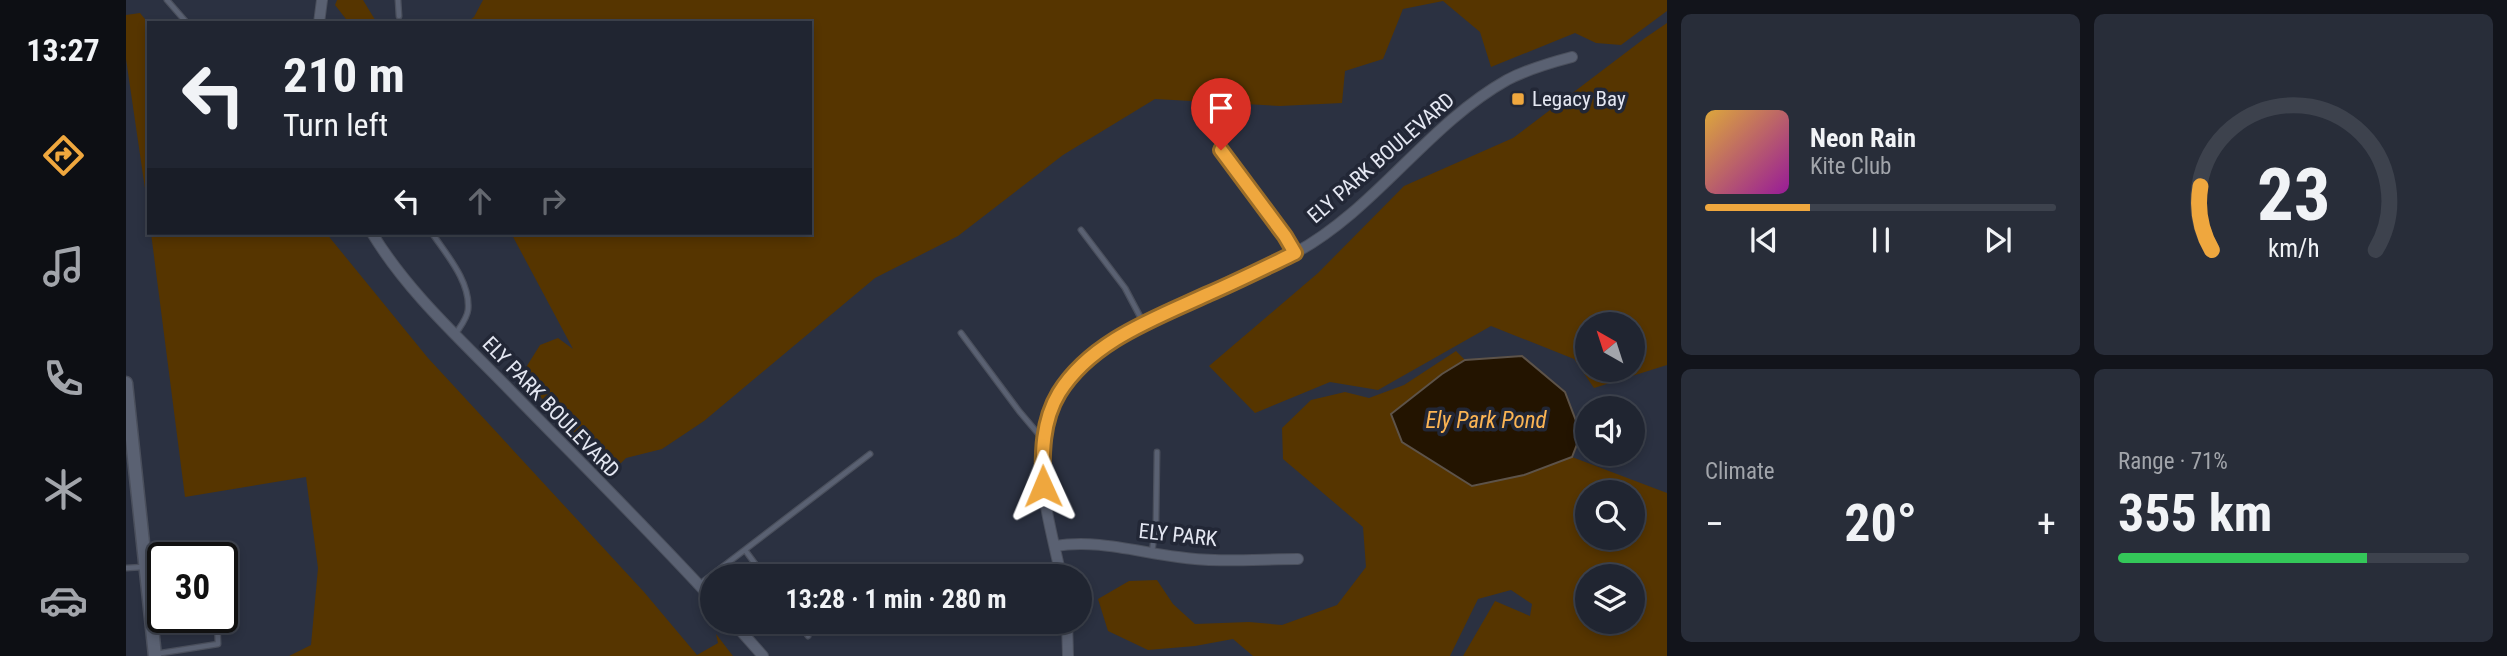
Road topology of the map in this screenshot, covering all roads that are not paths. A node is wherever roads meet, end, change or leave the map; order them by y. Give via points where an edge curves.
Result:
1 (167, 0) edge
2 (321, 0) edge
3 (398, 0) edge
4 (399, 16) dead end
5 (185, 21) edge
6 (319, 21) edge
7 (1572, 57) dead end
8 (1221, 150) dead end
9 (1082, 230) dead end
10 (373, 235) edge
11 (433, 235) edge
12 (1295, 253) junction
13 (1145, 325) junction
14 (961, 333) dead end
15 (454, 336) junction
16 (126, 383) edge
17 (1044, 440) junction
18 (1157, 452) dead end
19 (870, 454) dead end
20 (1055, 546) junction
21 (745, 550) junction
22 (1152, 553) junction
23 (1298, 559) dead end
24 (755, 564) edge
25 (1058, 564) edge
26 (145, 567) junction
27 (126, 568) edge
28 (699, 585) joint
29 (218, 633) edge
30 (744, 634) edge
31 (1067, 634) edge
32 (155, 655) edge
33 (763, 656) edge
34 (1068, 656) edge

1 - 5 lane
2 - 6 street
3 - 4 lane
7 - 12 street, ELY PARK BOULEVARD via 1507,80 1467,107 1374,193
8 - 12 lane
9 - 13 lane via 1125,288
10 - 15 street, ELY PARK BOULEVARD
11 - 15 lane via 462,279 466,295 468,310
12 - 13 street, ELY PARK BOULEVARD
13 - 17 street, ELY PARK BOULEVARD via 1105,346 1079,367 1052,407
14 - 17 lane
15 - 28 street, ELY PARK BOULEVARD
16 - 26 street
17 - 20 street, ELY PARK BOULEVARD via 1043,486
18 - 22 lane
19 - 21 lane
20 - 22 street, ELY PARK via 1079,542
20 - 25 street, ELY PARK BOULEVARD
21 - 24 lane
21 - 28 lane
22 - 23 street, ELY PARK via 1206,559
26 - 27 lane
26 - 32 street
29 - 32 lane via 218,644
30 - 33 street
31 - 34 street

